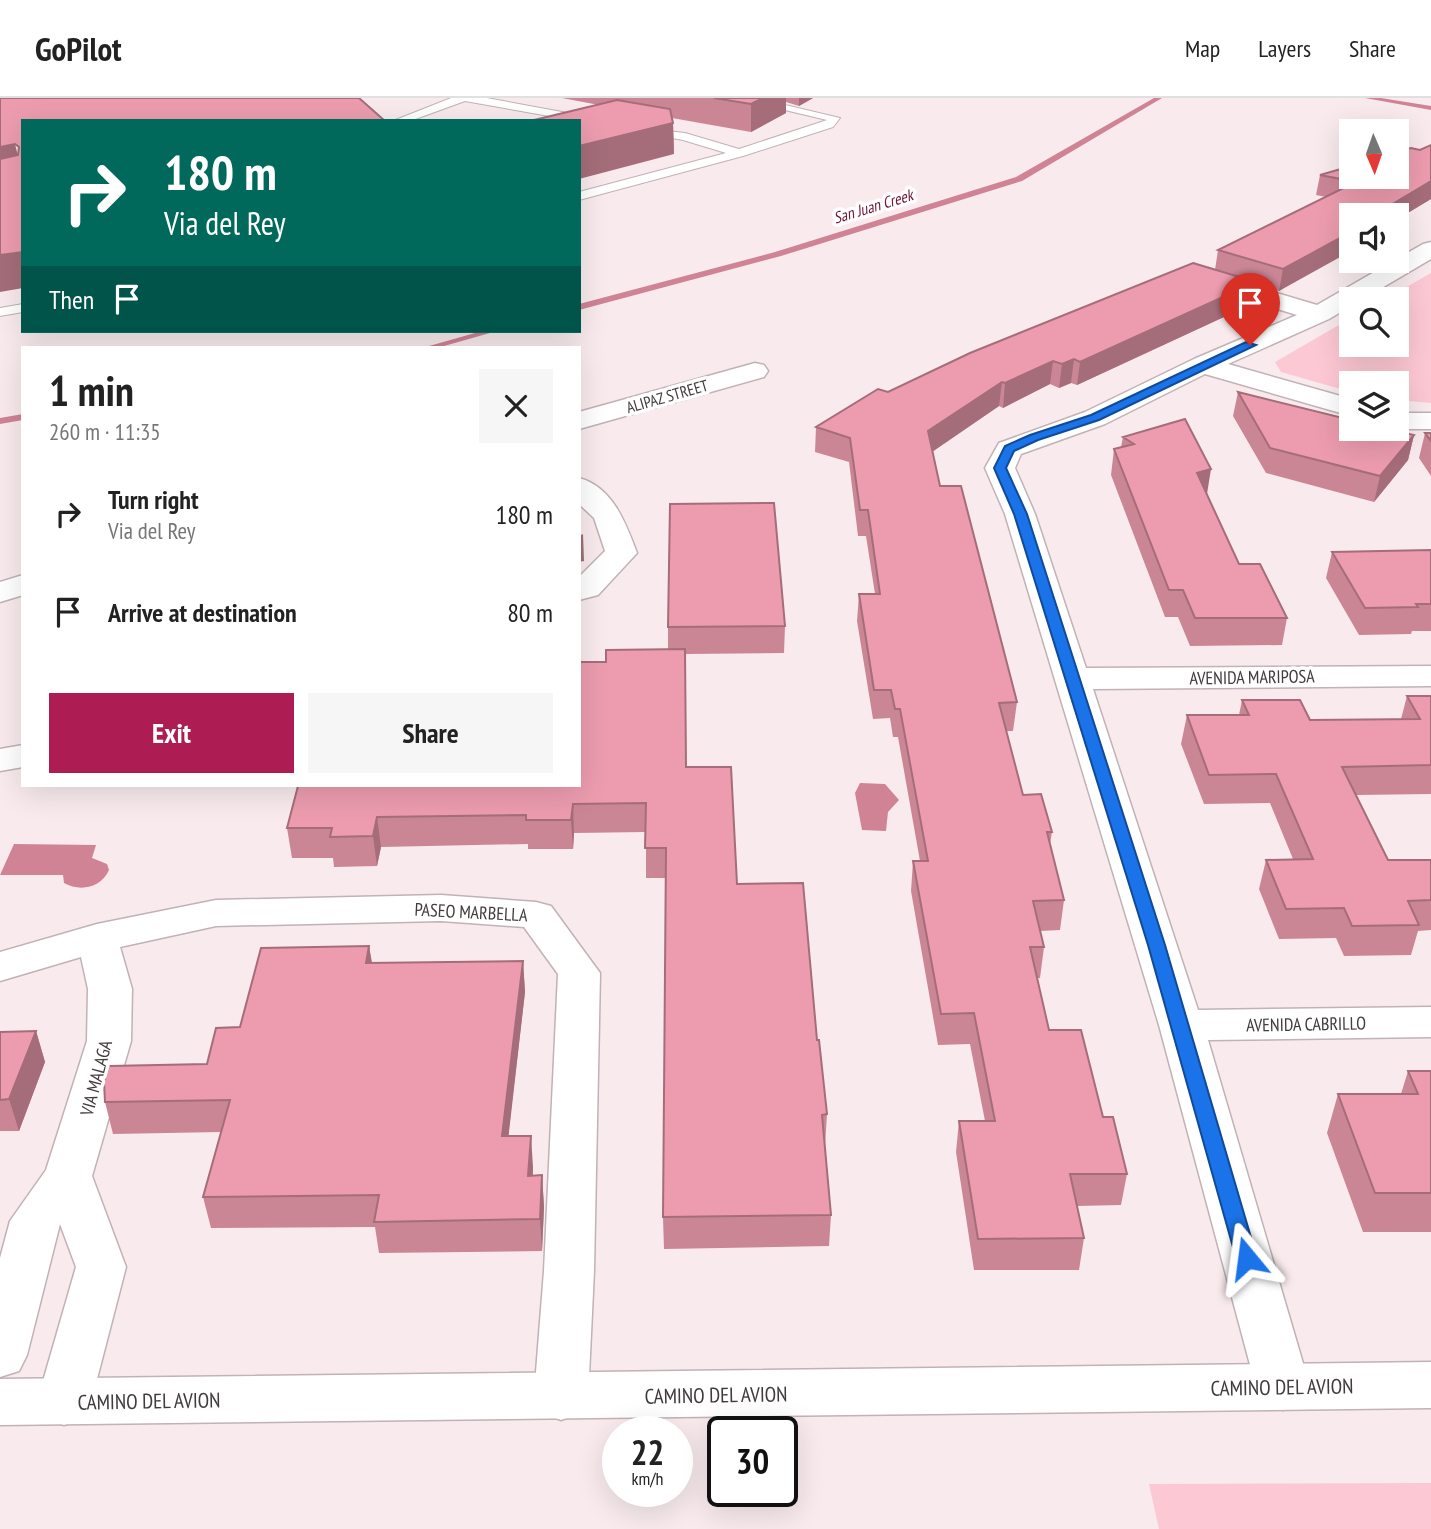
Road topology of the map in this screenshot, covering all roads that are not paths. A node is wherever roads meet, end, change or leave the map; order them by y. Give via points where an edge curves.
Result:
1 (461, 98) edge
2 (468, 98) edge
3 (740, 98) edge
4 (404, 119) edge
5 (578, 119) edge
6 (625, 127) edge
7 (739, 153) junction
8 (581, 195) edge
9 (1431, 249) edge
10 (1196, 277) edge
11 (21, 308) edge
12 (0, 312) edge
13 (1320, 314) junction
14 (1203, 365) junction
15 (755, 371) dead end
16 (1339, 405) edge
17 (581, 420) edge
18 (1409, 421) edge
19 (1431, 421) edge
20 (581, 489) edge
21 (21, 586) edge
22 (581, 590) edge
23 (0, 592) edge
24 (1431, 676) edge
25 (1073, 679) junction
26 (21, 756) edge
27 (0, 760) edge
28 (97, 938) junction
29 (0, 967) edge
30 (1431, 1022) edge
31 (1181, 1025) junction
32 (68, 1176) junction
33 (0, 1355) edge
34 (1431, 1385) edge
35 (1283, 1387) junction
36 (561, 1397) junction
37 (0, 1402) edge
38 (64, 1402) junction

1 - 4 lane
2 - 5 lane
3 - 7 lane via 834,118 829,125
6 - 7 lane via 685,137
7 - 8 lane
9 - 13 street
10 - 13 street
11 - 12 lane
13 - 14 street
14 - 16 street
14 - 25 street via 1095,418 1009,449 1000,468 1020,514
15 - 17 street, ALIPAZ STREET
18 - 19 street
20 - 22 street via 608,515 621,554
21 - 23 street
24 - 25 street, AVENIDA MARIPOSA
25 - 31 street
26 - 27 street
28 - 29 street, PASEO MARBELLA
28 - 32 street, VIA MALAGA via 110,989 108,1041
28 - 36 street, PASEO MARBELLA via 216,913 441,908 536,915 579,973
30 - 31 street, AVENIDA CABRILLO
31 - 35 street
32 - 33 street, VIA MALAGA via 35,1221
32 - 38 street via 101,1267
34 - 35 street, CAMINO DEL AVION
35 - 36 street, CAMINO DEL AVION
36 - 38 street, CAMINO DEL AVION
37 - 38 street, CAMINO DEL AVION

